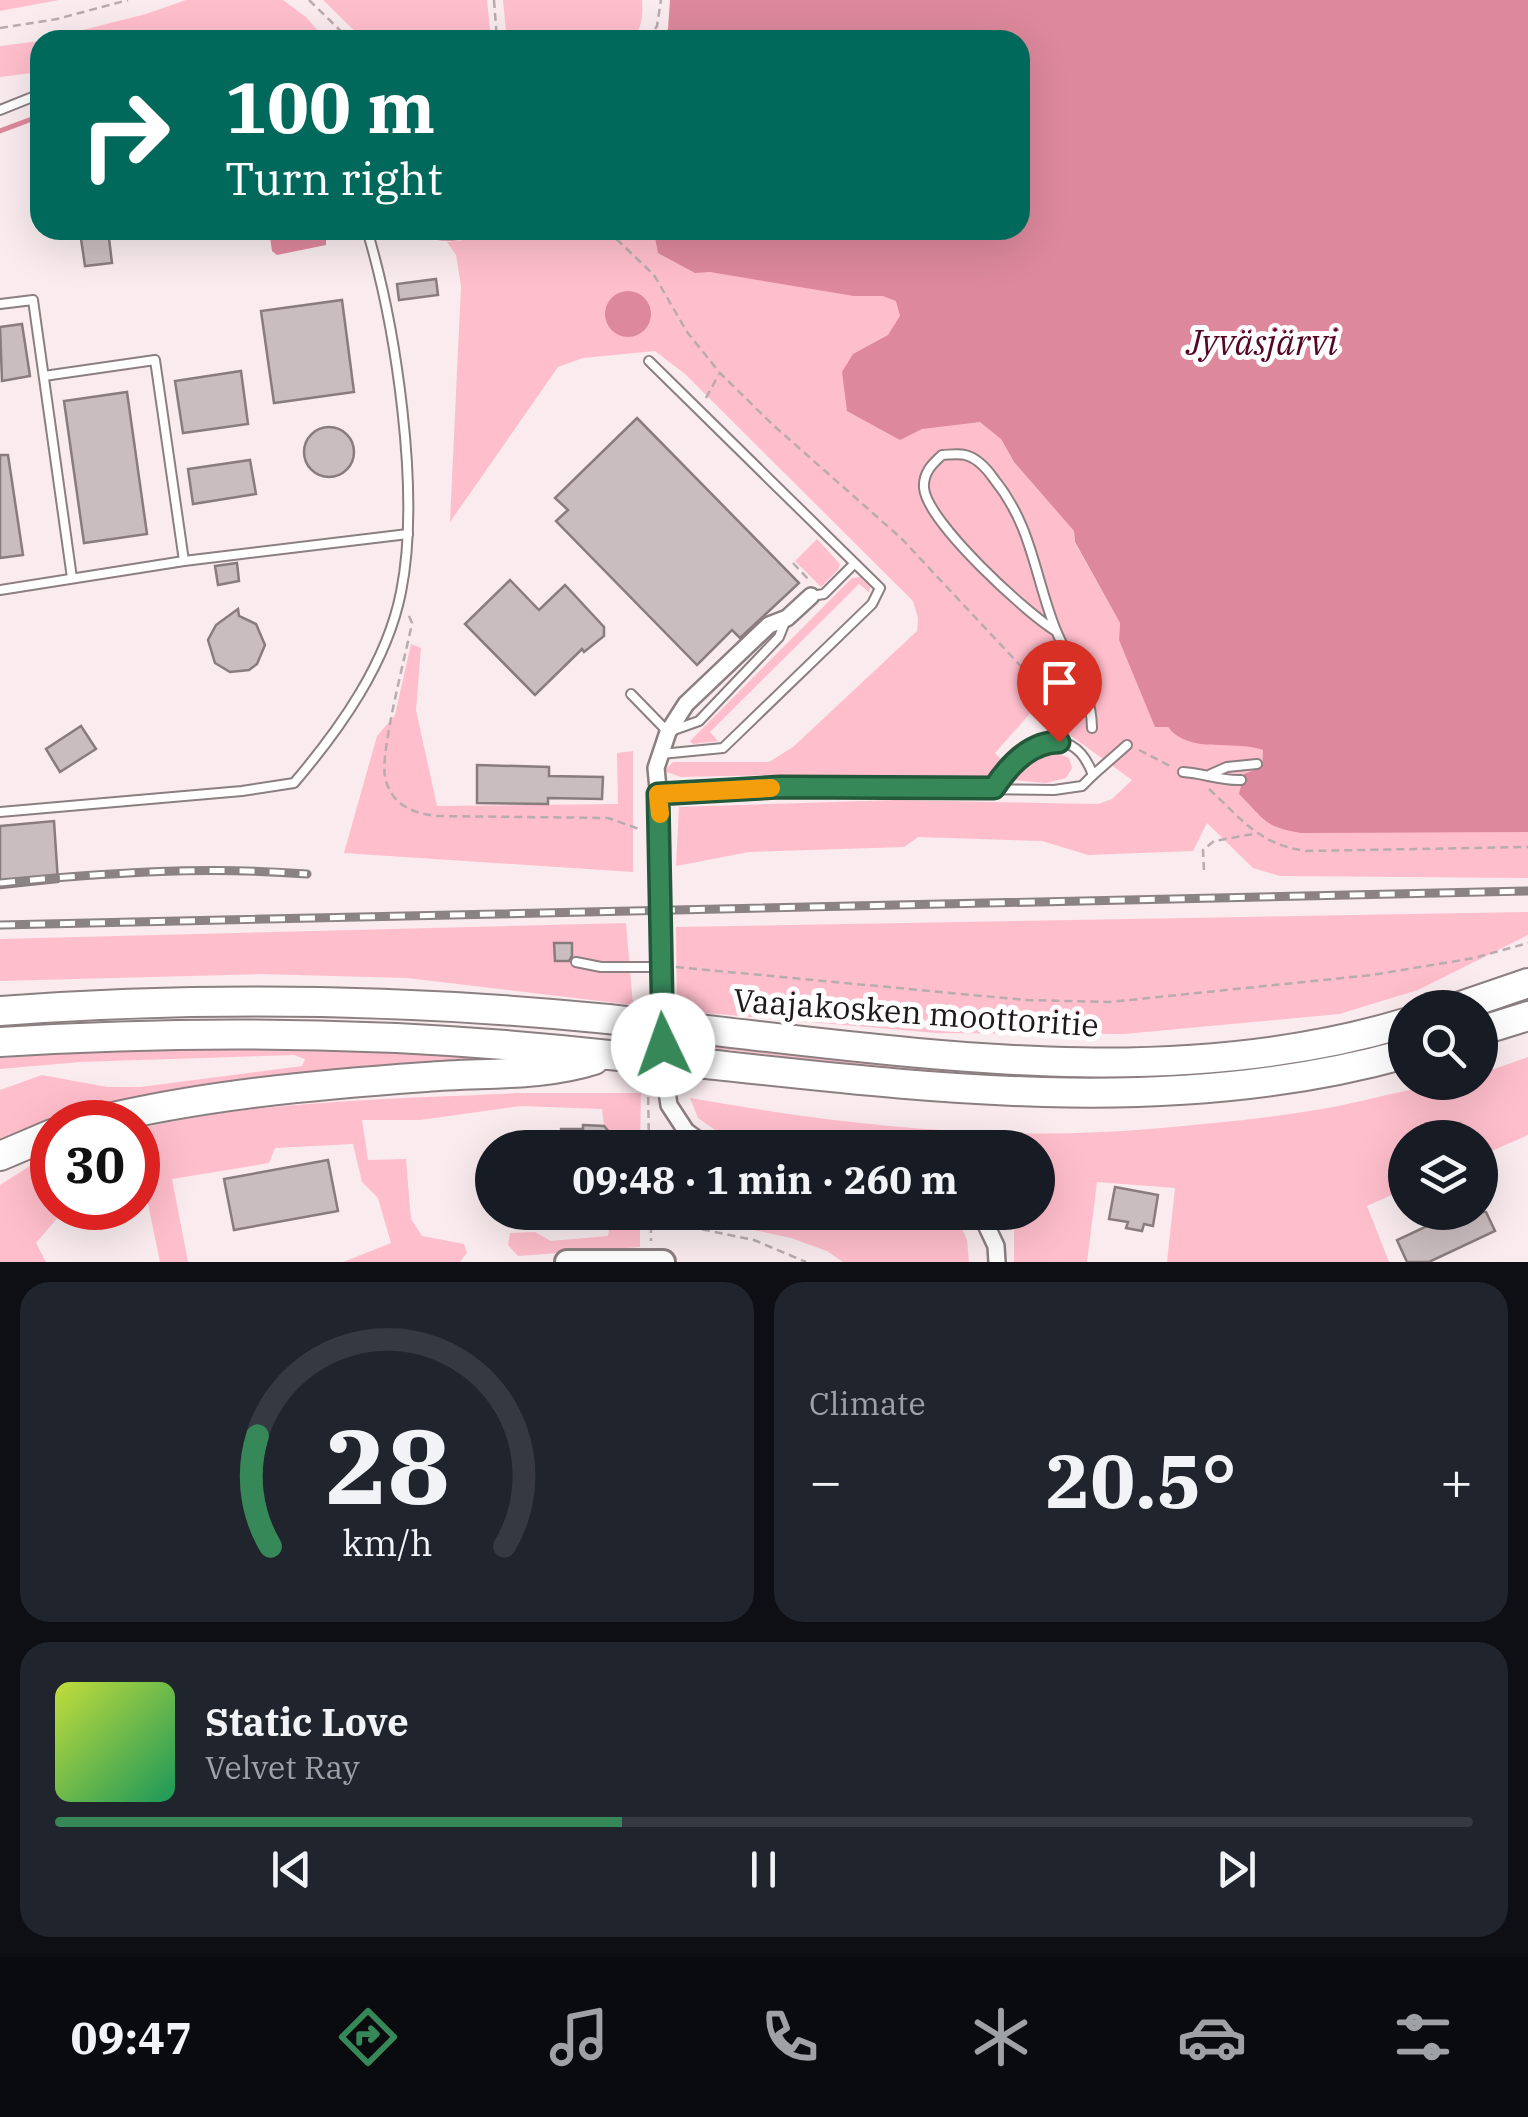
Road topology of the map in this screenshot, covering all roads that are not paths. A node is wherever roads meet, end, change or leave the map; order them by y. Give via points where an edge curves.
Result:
1 (30, 98) edge
2 (0, 110) edge
3 (370, 240) edge
4 (0, 304) edge
5 (649, 362) dead end
6 (44, 376) junction
7 (408, 534) junction
8 (184, 560) junction
9 (854, 564) junction
10 (72, 578) junction
11 (0, 590) edge
12 (811, 596) joint
13 (1056, 631) junction
14 (631, 694) dead end
15 (1092, 728) road end
16 (668, 732) junction
17 (1127, 746) road end
18 (658, 754) junction
19 (1257, 764) dead end
20 (1183, 772) road end
21 (1211, 774) junction
22 (1093, 775) junction
23 (1241, 780) dead end
24 (994, 788) junction
25 (658, 794) junction
26 (0, 812) edge
27 (576, 962) dead end
28 (662, 966) junction
29 (1528, 983) edge
30 (1498, 993) edge
31 (0, 1008) edge
32 (1528, 1016) edge
33 (1498, 1025) edge
34 (1388, 1026) edge
35 (0, 1042) edge
36 (610, 1054) junction
37 (1388, 1058) edge
38 (160, 1109) edge
39 (685, 1130) edge
40 (30, 1143) edge
41 (0, 1156) edge
42 (988, 1230) edge
43 (657, 1255) edge
44 (567, 1262) edge
45 (997, 1262) edge

1 - 2 lane
3 - 7 lane via 394,354
4 - 6 lane via 33,300
5 - 9 lane
6 - 8 lane via 155,360
6 - 10 lane
7 - 8 lane
7 - 26 lane via 401,594 378,662 294,783
8 - 10 lane
9 - 12 lane via 824,594
9 - 18 lane via 880,588 872,604 723,748
10 - 11 lane
12 - 16 street via 769,625 686,704
13 - 13 lane via 1013,501 983,465 964,454 942,455 928,467 927,503 1035,619
13 - 15 lane via 1083,680
14 - 16 lane
16 - 18 street
17 - 22 lane
18 - 25 street
19 - 21 lane
20 - 21 lane
21 - 23 lane
22 - 24 lane via 1082,786 1054,790
22 - 24 lane via 1072,747 1043,742
24 - 25 lane
25 - 28 street
27 - 28 lane
28 - 39 street via 670,1104
29 - 30 highway
31 - 34 highway, Vaajakosken moottoritie, bridge via 154,1002 488,1008 950,1056 1084,1063 1238,1054
32 - 33 highway
35 - 36 highway, Vaajakosken moottoritie via 265,1032
36 - 37 highway, Vaajakosken moottoritie, bridge via 1056,1095 1226,1086
36 - 38 highway via 576,1066 353,1082
40 - 41 highway
42 - 45 street
43 - 44 main road

